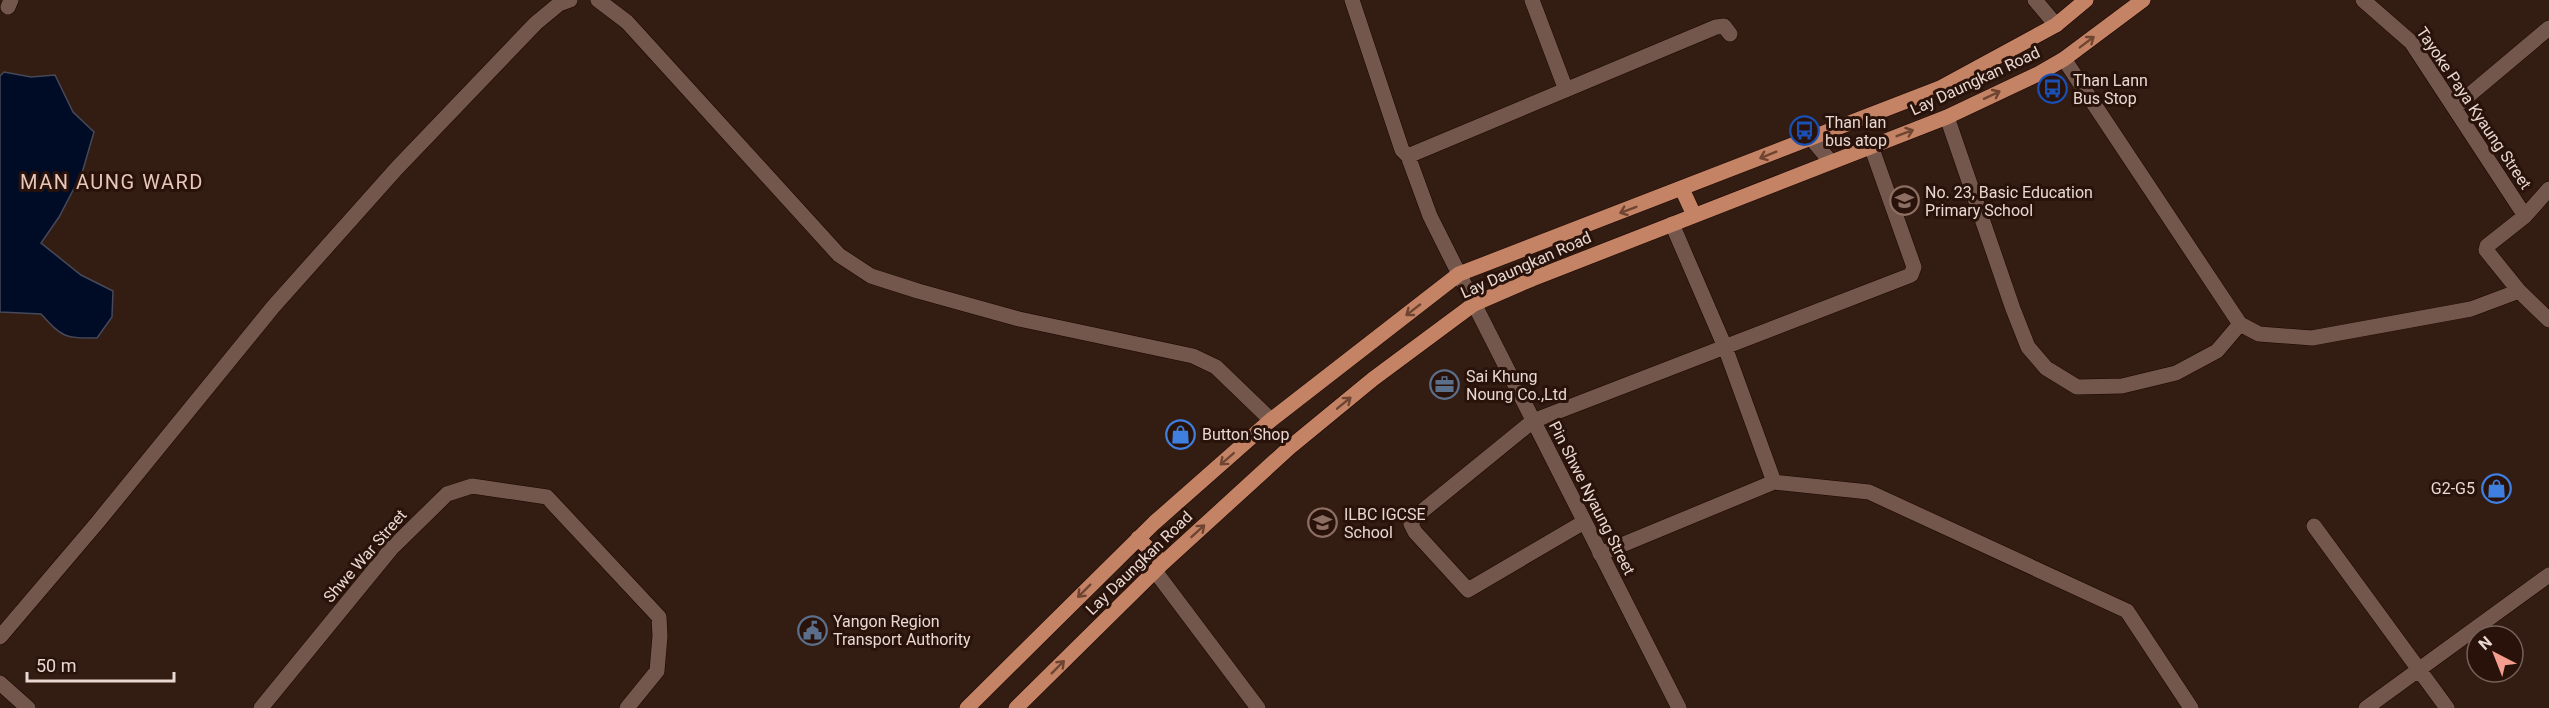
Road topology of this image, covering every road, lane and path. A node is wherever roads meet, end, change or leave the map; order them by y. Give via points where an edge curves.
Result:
1 (570, 0) edge
2 (598, 0) edge
3 (1352, 0) edge
4 (1532, 0) edge
5 (2035, 0) edge
6 (2086, 0) edge
7 (2143, 0) edge
8 (2363, 0) edge
9 (2056, 25) junction
10 (2549, 28) edge
11 (1731, 34) dead end
12 (2064, 59) junction
13 (1566, 90) junction
14 (2455, 107) junction
15 (1947, 117) junction
16 (1811, 138) junction
17 (1871, 146) junction
18 (1408, 156) junction
19 (1830, 161) junction
20 (1682, 189) junction
21 (2549, 189) edge
22 (1694, 215) junction
23 (2525, 216) junction
24 (1672, 225) junction
25 (1460, 274) junction
26 (2519, 291) junction
27 (1474, 304) junction
28 (2549, 320) edge
29 (2240, 324) junction
30 (1725, 347) junction
31 (1271, 420) junction
32 (1533, 421) junction
33 (1774, 482) junction
34 (1584, 522) junction
35 (2314, 526) dead end
36 (1138, 538) junction
37 (1600, 554) junction
38 (1159, 567) junction
39 (2549, 575) edge
40 (0, 637) edge
41 (2419, 670) junction
42 (0, 683) edge
43 (28, 708) edge
44 (261, 708) edge
45 (627, 708) edge
46 (967, 708) edge
47 (1016, 708) edge
48 (1258, 708) edge
49 (1679, 708) edge
50 (2191, 708) edge
51 (2366, 708) edge
52 (2447, 708) edge

1 - 40 street via 536,23 397,168 273,307
2 - 31 street via 627,22 839,255 871,276 1019,319 1194,356 1216,367
3 - 18 street, Pin Shwe Nyaung Street via 1402,150
4 - 13 street
5 - 9 street
6 - 9 main road, Lay Daungkan Road
12 -> 7 main road, Lay Daungkan Road
8 - 14 street, Tayoke Paya Kyaung Street via 2411,42
9 - 16 main road, Lay Daungkan Road via 1940,87
10 - 14 street
11 - 13 street via 1724,26 1716,27
15 -> 12 main road, Lay Daungkan Road
12 - 29 street
13 - 18 street
14 - 23 street, Tayoke Paya Kyaung Street
17 -> 15 main road, Lay Daungkan Road
15 - 29 street via 2013,309 2028,347 2046,368 2077,387 2122,386 2176,373 2217,351
16 - 19 street
16 -> 20 main road, Lay Daungkan Road
17 - 19 main road, Lay Daungkan Road
17 - 30 street via 1914,272 1908,278
18 - 25 street, Pin Shwe Nyaung Street via 1430,216
19 - 22 main road, Lay Daungkan Road
20 - 22 main road
20 -> 25 main road, Lay Daungkan Road
21 - 23 street
22 - 24 main road, Lay Daungkan Road
23 - 26 street via 2486,250
24 - 27 main road, Lay Daungkan Road
24 - 30 street
25 - 27 street, Pin Shwe Nyaung Street
25 -> 31 main road, Lay Daungkan Road
26 - 28 street
26 - 29 street via 2470,309 2312,338 2259,334
27 - 32 street, Pin Shwe Nyaung Street
38 -> 27 main road, Lay Daungkan Road via 1289,448
30 - 32 street
30 - 33 street
31 -> 36 main road, Lay Daungkan Road
32 - 34 street, Pin Shwe Nyaung Street
32 - 34 street via 1415,517 1411,524 1415,532 1468,590
33 - 37 street
33 - 50 street via 1869,492 2127,611
34 - 37 street, Pin Shwe Nyaung Street
35 - 41 street
36 - 38 main road
36 -> 46 main road, Lay Daungkan Road
37 - 49 street, Pin Shwe Nyaung Street
47 -> 38 main road, Lay Daungkan Road
38 - 48 street
39 - 41 street
41 - 51 street
41 - 52 street
42 - 43 street
44 - 45 street, Shwe War Street via 391,549 447,494 472,486 547,497 659,617 657,671

